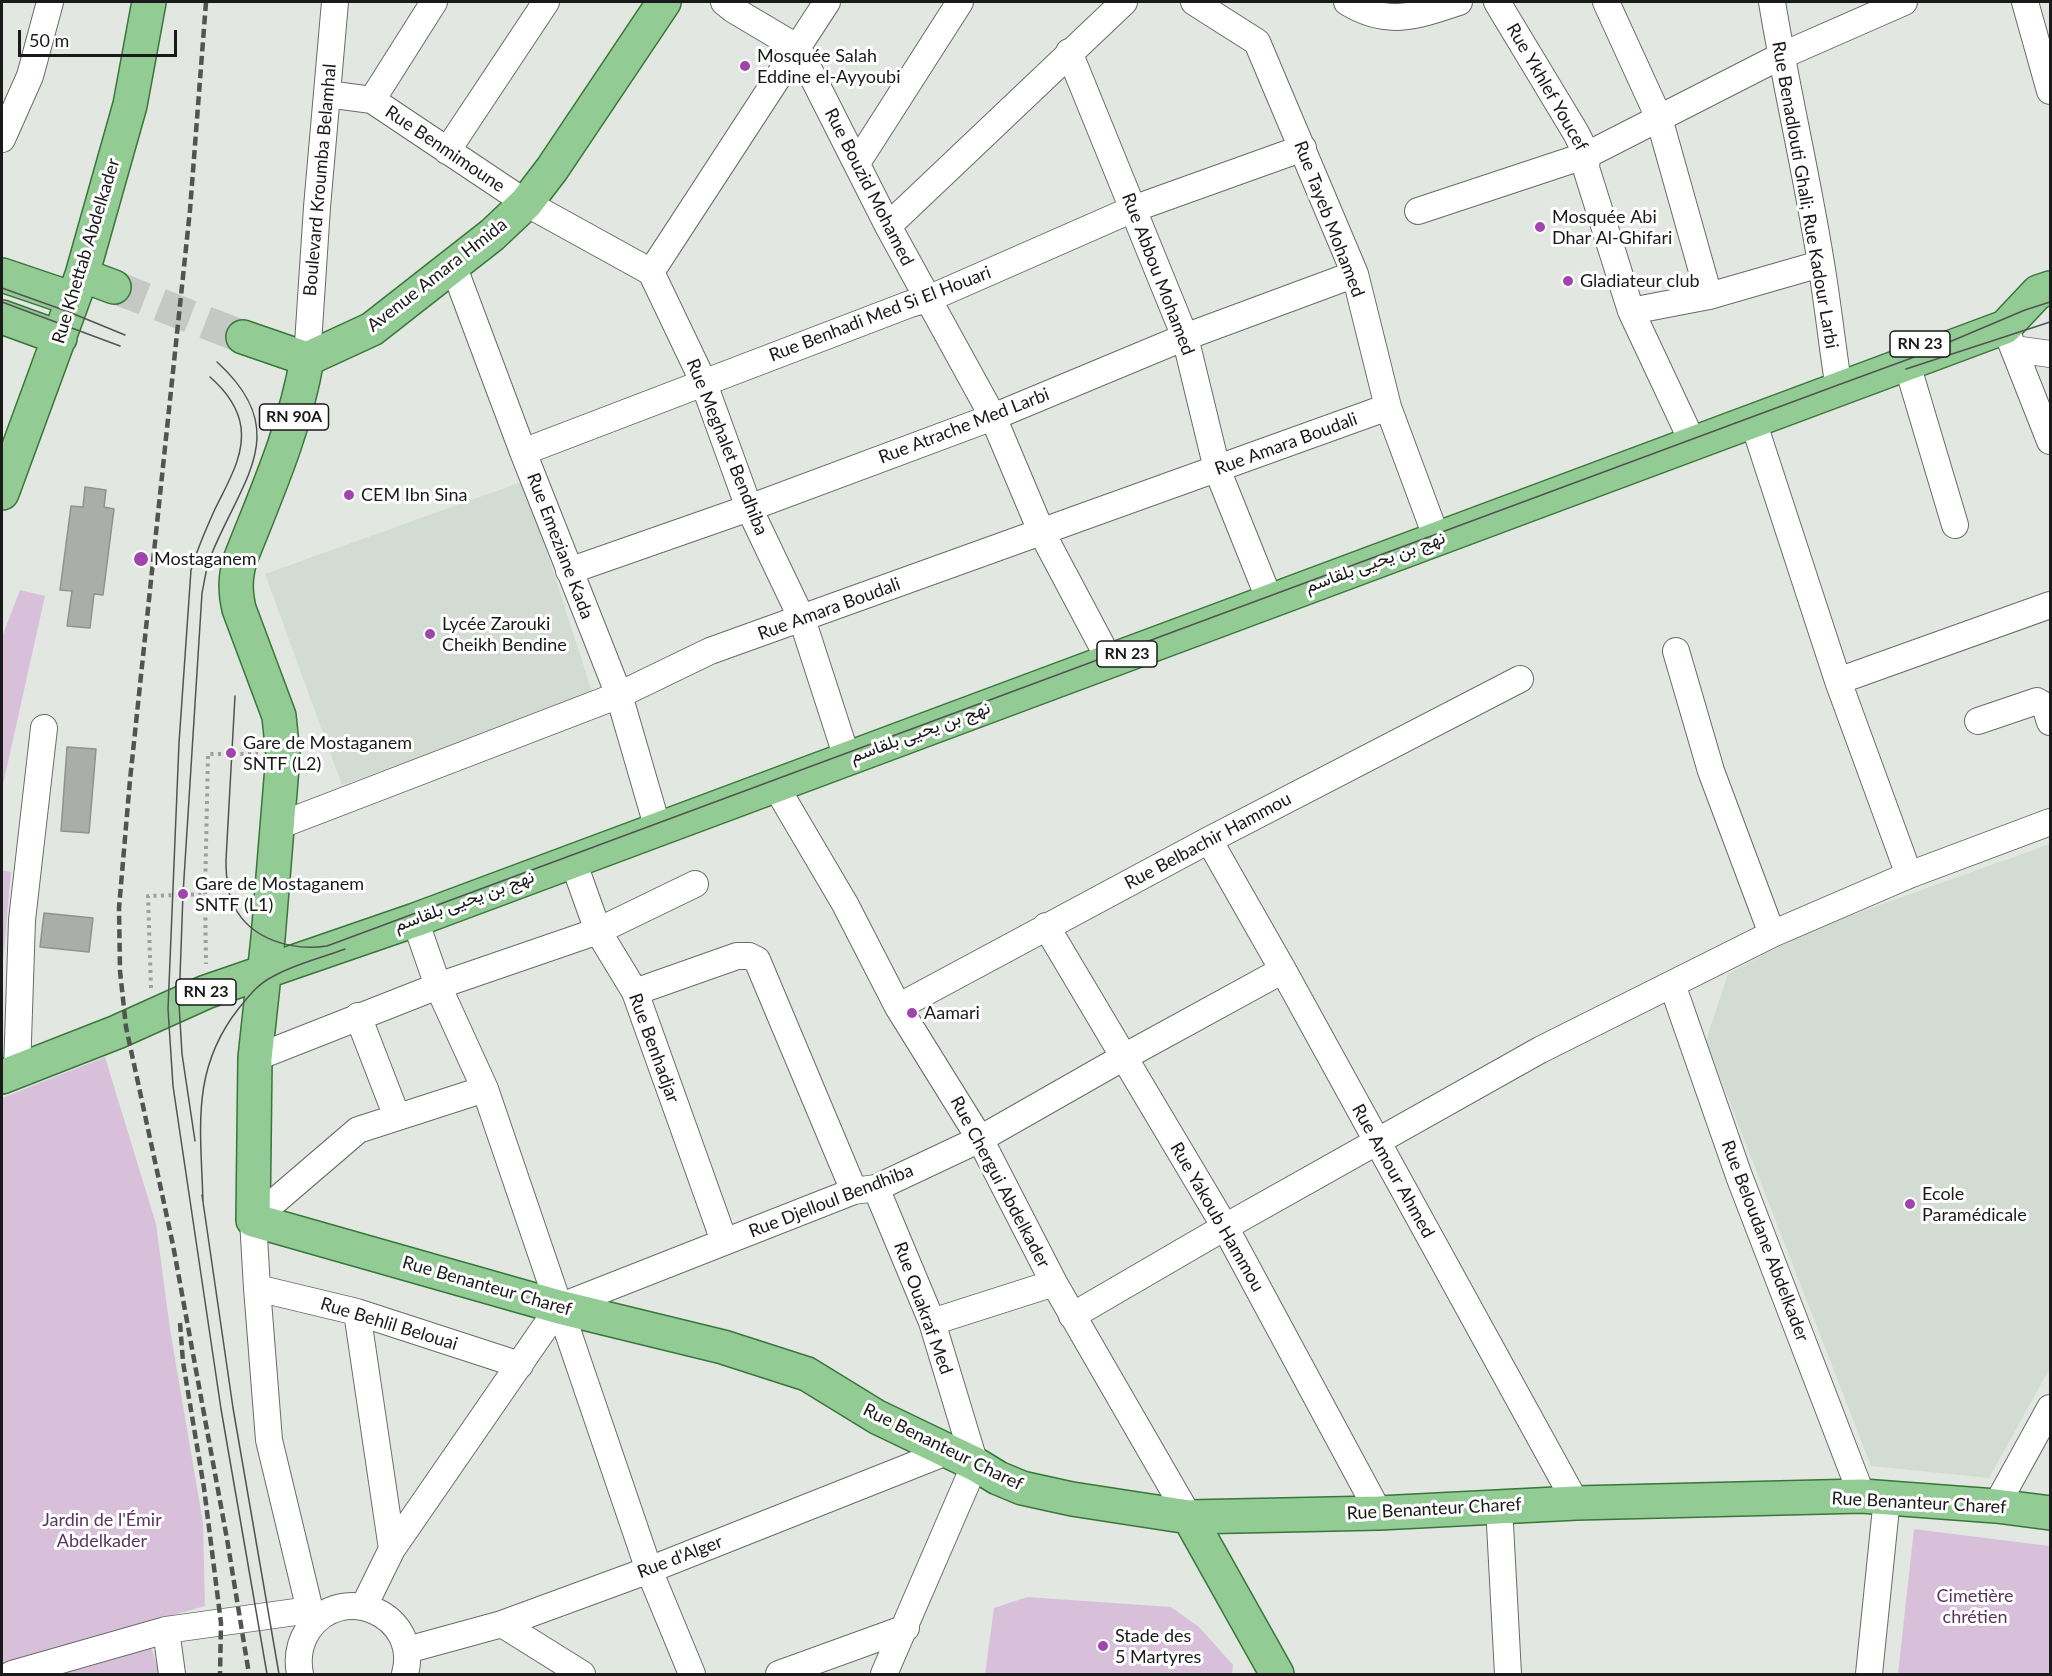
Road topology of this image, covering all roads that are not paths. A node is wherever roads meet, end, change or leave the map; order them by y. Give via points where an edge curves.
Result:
1 (50, 2) edge
2 (149, 2) edge
3 (335, 2) edge
4 (434, 2) edge
5 (546, 2) edge
6 (664, 2) edge
7 (724, 2) edge
8 (827, 2) edge
9 (960, 2) edge
10 (1124, 2) edge
11 (1194, 2) edge
12 (1347, 2) edge
13 (1459, 2) edge
14 (1497, 2) edge
15 (1606, 2) edge
16 (1773, 2) edge
17 (2025, 2) edge
18 (1894, 3) edge
19 (798, 48) junction
20 (1070, 52) junction
21 (1781, 56) junction
22 (2050, 91) edge
23 (327, 94) junction
24 (372, 100) junction
25 (1659, 118) junction
26 (2, 139) edge
27 (1303, 148) junction
28 (447, 151) junction
29 (1587, 155) junction
30 (857, 163) junction
31 (526, 203) junction
32 (1133, 209) junction
33 (1418, 211) dead end
34 (888, 226) junction
35 (1820, 264) junction
36 (453, 266) junction
37 (651, 272) junction
38 (1355, 274) junction
39 (11, 279) edge
40 (78, 287) junction
41 (114, 287) tunnel mouth
42 (2050, 288) edge
43 (1709, 296) junction
44 (928, 299) junction
45 (1631, 311) junction
46 (5, 318) edge
47 (243, 337) tunnel mouth
48 (1185, 337) junction
49 (60, 338) junction
50 (2010, 338) junction
51 (2050, 354) edge
52 (307, 359) junction
53 (1907, 364) junction
54 (703, 381) junction
55 (1839, 389) junction
56 (1388, 407) junction
57 (993, 417) junction
58 (1753, 421) junction
59 (2050, 441) edge
60 (1693, 443) junction
61 (523, 452) junction
62 (1217, 469) junction
63 (2, 493) edge
64 (749, 508) junction
65 (1955, 525) dead end
66 (1041, 531) junction
67 (1437, 539) junction
68 (570, 571) junction
69 (1270, 601) junction
70 (2050, 605) edge
71 (802, 619) junction
72 (1676, 651) dead end
73 (1110, 661) junction
74 (1520, 679) dead end
75 (1838, 681) junction
76 (619, 695) junction
77 (1978, 721) dead end
78 (2050, 722) edge
79 (44, 728) dead end
80 (848, 758) junction
81 (775, 785) junction
82 (2050, 822) edge
83 (278, 826) junction
84 (658, 829) junction
85 (1209, 840) junction
86 (573, 861) junction
87 (1909, 875) junction
88 (695, 884) dead end
89 (415, 920) junction
90 (1046, 926) junction
91 (598, 931) junction
92 (1772, 934) junction
93 (1283, 970) junction
94 (263, 972) junction
95 (1672, 984) junction
96 (438, 986) junction
97 (635, 992) junction
98 (898, 1007) junction
99 (358, 1016) junction
100 (1124, 1057) junction
101 (255, 1058) junction
102 (7, 1074) edge
103 (485, 1089) junction
104 (397, 1117) junction
105 (980, 1139) junction
106 (1377, 1143) junction
107 (865, 1189) junction
108 (254, 1220) junction
109 (1225, 1227) junction
110 (724, 1241) junction
111 (1054, 1283) junction
112 (256, 1288) junction
113 (559, 1307) junction
114 (357, 1312) junction
115 (1072, 1316) junction
116 (932, 1322) junction
117 (520, 1365) junction
118 (2050, 1408) edge
119 (962, 1458) junction
120 (1875, 1497) junction
121 (1576, 1503) junction
122 (1499, 1506) junction
123 (1996, 1506) junction
124 (2050, 1512) edge
125 (1379, 1513) junction
126 (1189, 1517) junction
127 (392, 1549) junction
128 (649, 1570) junction
129 (364, 1606) junction
130 (312, 1617) junction
131 (502, 1624) junction
132 (906, 1628) junction
133 (166, 1630) junction
134 (406, 1662) edge
135 (889, 1670) edge
136 (12, 1674) edge
137 (172, 1674) edge
138 (300, 1674) edge
139 (582, 1674) edge
140 (692, 1674) edge
141 (779, 1674) edge
142 (1277, 1674) edge
143 (1508, 1674) edge
144 (1869, 1674) edge

1 - 26 street via 30,76
2 - 40 main road, Rue Khettab Abdelkader via 130,105
3 - 23 street, Boulevard Kroumba Belamhal
4 - 24 street
5 - 28 street
6 - 31 main road, Avenue Amara Hmida
7 - 19 street
8 - 19 street
9 - 30 street
10 - 20 street
11 - 27 street, Rue Tayeb Mohamed via 1257,42
12 - 13 street via 1364,13 1393,17 1418,16
14 - 29 street, Rue Ykhlef Youcef
15 - 25 street
16 - 21 street, Rue Benadlouti Ghali; Rue Kadour Larbi
17 - 22 street
18 - 21 street
19 - 30 street, Rue Bouzid Mohamed
19 - 37 street
20 - 32 street, Rue Abbou Mohamed
20 - 34 street
21 - 25 street
21 - 35 street, Rue Benadlouti Ghali; Rue Kadour Larbi
23 - 24 street, Rue Benmimoune
23 - 52 street, Boulevard Kroumba Belamhal
24 - 28 street, Rue Benmimoune
25 - 29 street
25 - 43 street
27 - 32 street, Rue Benhadi Med Si El Houari
27 - 38 street, Rue Tayeb Mohamed
28 - 31 street, Rue Benmimoune
29 - 33 street
29 - 45 street, Rue Ykhlef Youcef via 1586,168
30 - 34 street, Rue Bouzid Mohamed
31 - 36 main road, Avenue Amara Hmida
31 - 37 street
32 - 44 street, Rue Benhadi Med Si El Houari
32 - 48 street, Rue Abbou Mohamed
34 - 44 street, Rue Bouzid Mohamed
35 - 43 street
35 - 55 street, Rue Benadlouti Ghali; Rue Kadour Larbi
36 - 52 main road, Avenue Amara Hmida via 372,329
36 - 61 street, Rue Emeziane Kada
37 - 54 street, Rue Meghalet Bendhiba
38 - 48 street, Rue Atrache Med Larbi
38 - 56 street, Rue Tayeb Mohamed
39 - 40 main road
40 - 41 main road
40 - 49 main road, Rue Khettab Abdelkader
42 - 50 main road, نهج بن يحيى بلقاسم / RN 23 via 2038,292
43 - 45 street
44 - 54 street, Rue Benhadi Med Si El Houari
44 - 57 street, Rue Bouzid Mohamed
45 - 60 street, Rue Ykhlef Youcef
46 - 49 main road
47 - 52 main road
48 - 57 street, Rue Atrache Med Larbi
48 - 62 street, Rue Abbou Mohamed
49 - 63 main road, Rue Khettab Abdelkader
50 - 51 street
50 - 53 main road, نهج بن يحيى بلقاسم / RN 23
50 - 55 main road, نهج بن يحيى بلقاسم / RN 23 via 1989,318 1979,317 1849,378
50 - 59 street
52 - 83 main road, RN 90A via 285,448 235,577 238,609 279,716 283,755
53 - 55 main road, نهج بن يحيى بلقاسم / RN 23
53 - 65 street
54 - 61 street, Rue Benhadi Med Si El Houari
54 - 64 street, Rue Meghalet Bendhiba
55 - 58 main road, نهج بن يحيى بلقاسم / RN 23
56 - 62 street, Rue Amara Boudali
56 - 67 street, Rue Tayeb Mohamed
57 - 64 street, Rue Atrache Med Larbi
57 - 66 street, Rue Bouzid Mohamed
58 - 60 main road, نهج بن يحيى بلقاسم / RN 23
58 - 75 street
60 - 67 main road, نهج بن يحيى بلقاسم / RN 23
61 - 68 street, Rue Emeziane Kada
62 - 66 street, Rue Amara Boudali
62 - 69 street, Rue Abbou Mohamed
64 - 68 street, Rue Atrache Med Larbi
64 - 71 street, Rue Meghalet Bendhiba
66 - 71 street, Rue Amara Boudali
66 - 73 street, Rue Bouzid Mohamed
67 - 69 main road, نهج بن يحيى بلقاسم / RN 23
68 - 76 street, Rue Emeziane Kada
69 - 73 main road, نهج بن يحيى بلقاسم / RN 23
70 - 75 street
71 - 76 street, Rue Amara Boudali via 710,651
71 - 80 street, Rue Meghalet Bendhiba
72 - 92 street via 1711,771
73 - 80 main road, نهج بن يحيى بلقاسم / RN 23
74 - 85 street, Rue Belbachir Hammou
75 - 87 street
76 - 83 street, Rue Amara Boudali
76 - 84 street, Rue Emeziane Kada
77 - 78 street via 2037,701 2045,706
79 - 102 street
80 - 81 main road, نهج بن يحيى بلقاسم / RN 23
81 - 84 main road, نهج بن يحيى بلقاسم / RN 23
81 - 98 street, Rue Chergui Abdelkader via 845,903
82 - 87 street
83 - 94 main road, RN 90A
84 - 86 main road, نهج بن يحيى بلقاسم / RN 23
85 - 90 street, Rue Belbachir Hammou
85 - 93 street, Rue Amour Ahmed
86 - 89 main road, نهج بن يحيى بلقاسم / RN 23
86 - 91 street, Rue Benhadjar
87 - 92 street
88 - 91 street
89 - 94 main road, نهج بن يحيى بلقاسم / RN 23
89 - 96 street
90 - 98 street, Rue Belbachir Hammou
90 - 100 street, Rue Yakoub Hammou
91 - 96 street
91 - 97 street, Rue Benhadjar
92 - 95 street
93 - 100 street, Rue Djelloul Bendhiba
93 - 106 street, Rue Amour Ahmed
94 - 101 main road
94 - 102 main road, نهج بن يحيى بلقاسم / RN 23
95 - 106 street via 1540,1050
95 - 120 street, Rue Beloudane Abdelkader via 1739,1176
96 - 99 street
96 - 103 street
97 - 107 street, Rue Ouakraf Med via 737,956 758,960
97 - 110 street, Rue Benhadjar
98 - 105 street, Rue Chergui Abdelkader
99 - 101 street
99 - 104 street
100 - 105 street, Rue Djelloul Bendhiba
100 - 109 street, Rue Yakoub Hammou
101 - 108 main road
103 - 104 street
103 - 113 street
104 - 108 street via 357,1130
105 - 107 street, Rue Djelloul Bendhiba
105 - 111 street, Rue Chergui Abdelkader
106 - 109 street
106 - 121 street, Rue Amour Ahmed
107 - 110 street, Rue Djelloul Bendhiba
107 - 116 street, Rue Ouakraf Med
108 - 112 street
108 - 113 main road, Rue Benanteur Charef
109 - 115 street
109 - 125 street, Rue Yakoub Hammou
110 - 113 street, Rue Djelloul Bendhiba
111 - 115 street, Rue Chergui Abdelkader
111 - 116 street
112 - 114 street, Rue Behlil Belouai
112 - 130 street via 269,1440
113 - 117 street
113 - 119 main road, Rue Benanteur Charef via 723,1347 807,1374 877,1417
113 - 128 street
114 - 117 street, Rue Behlil Belouai
114 - 127 street
115 - 126 street, Rue Chergui Abdelkader
116 - 119 street, Rue Ouakraf Med
117 - 127 street
118 - 123 street
119 - 126 main road, Rue Benanteur Charef via 1022,1488
119 - 128 street, Rue d'Alger
119 - 132 street
120 - 121 main road, Rue Benanteur Charef
120 - 123 main road, Rue Benanteur Charef
120 - 144 street, Rue Beloudane Abdelkader
121 - 122 main road, Rue Benanteur Charef
122 - 125 main road, Rue Benanteur Charef
122 - 143 street
123 - 124 main road, Rue Benanteur Charef
125 - 126 main road, Rue Benanteur Charef
126 - 142 main road
127 - 129 street
128 - 131 street, Rue d'Alger
128 - 140 street
129 - 130 street via 345,1606
129 - 134 street via 379,1612 402,1635
130 - 133 street
130 - 138 street via 298,1655
131 - 134 street, Rue d'Alger
131 - 139 street
132 - 135 street
132 - 141 street
133 - 136 street
133 - 137 street

